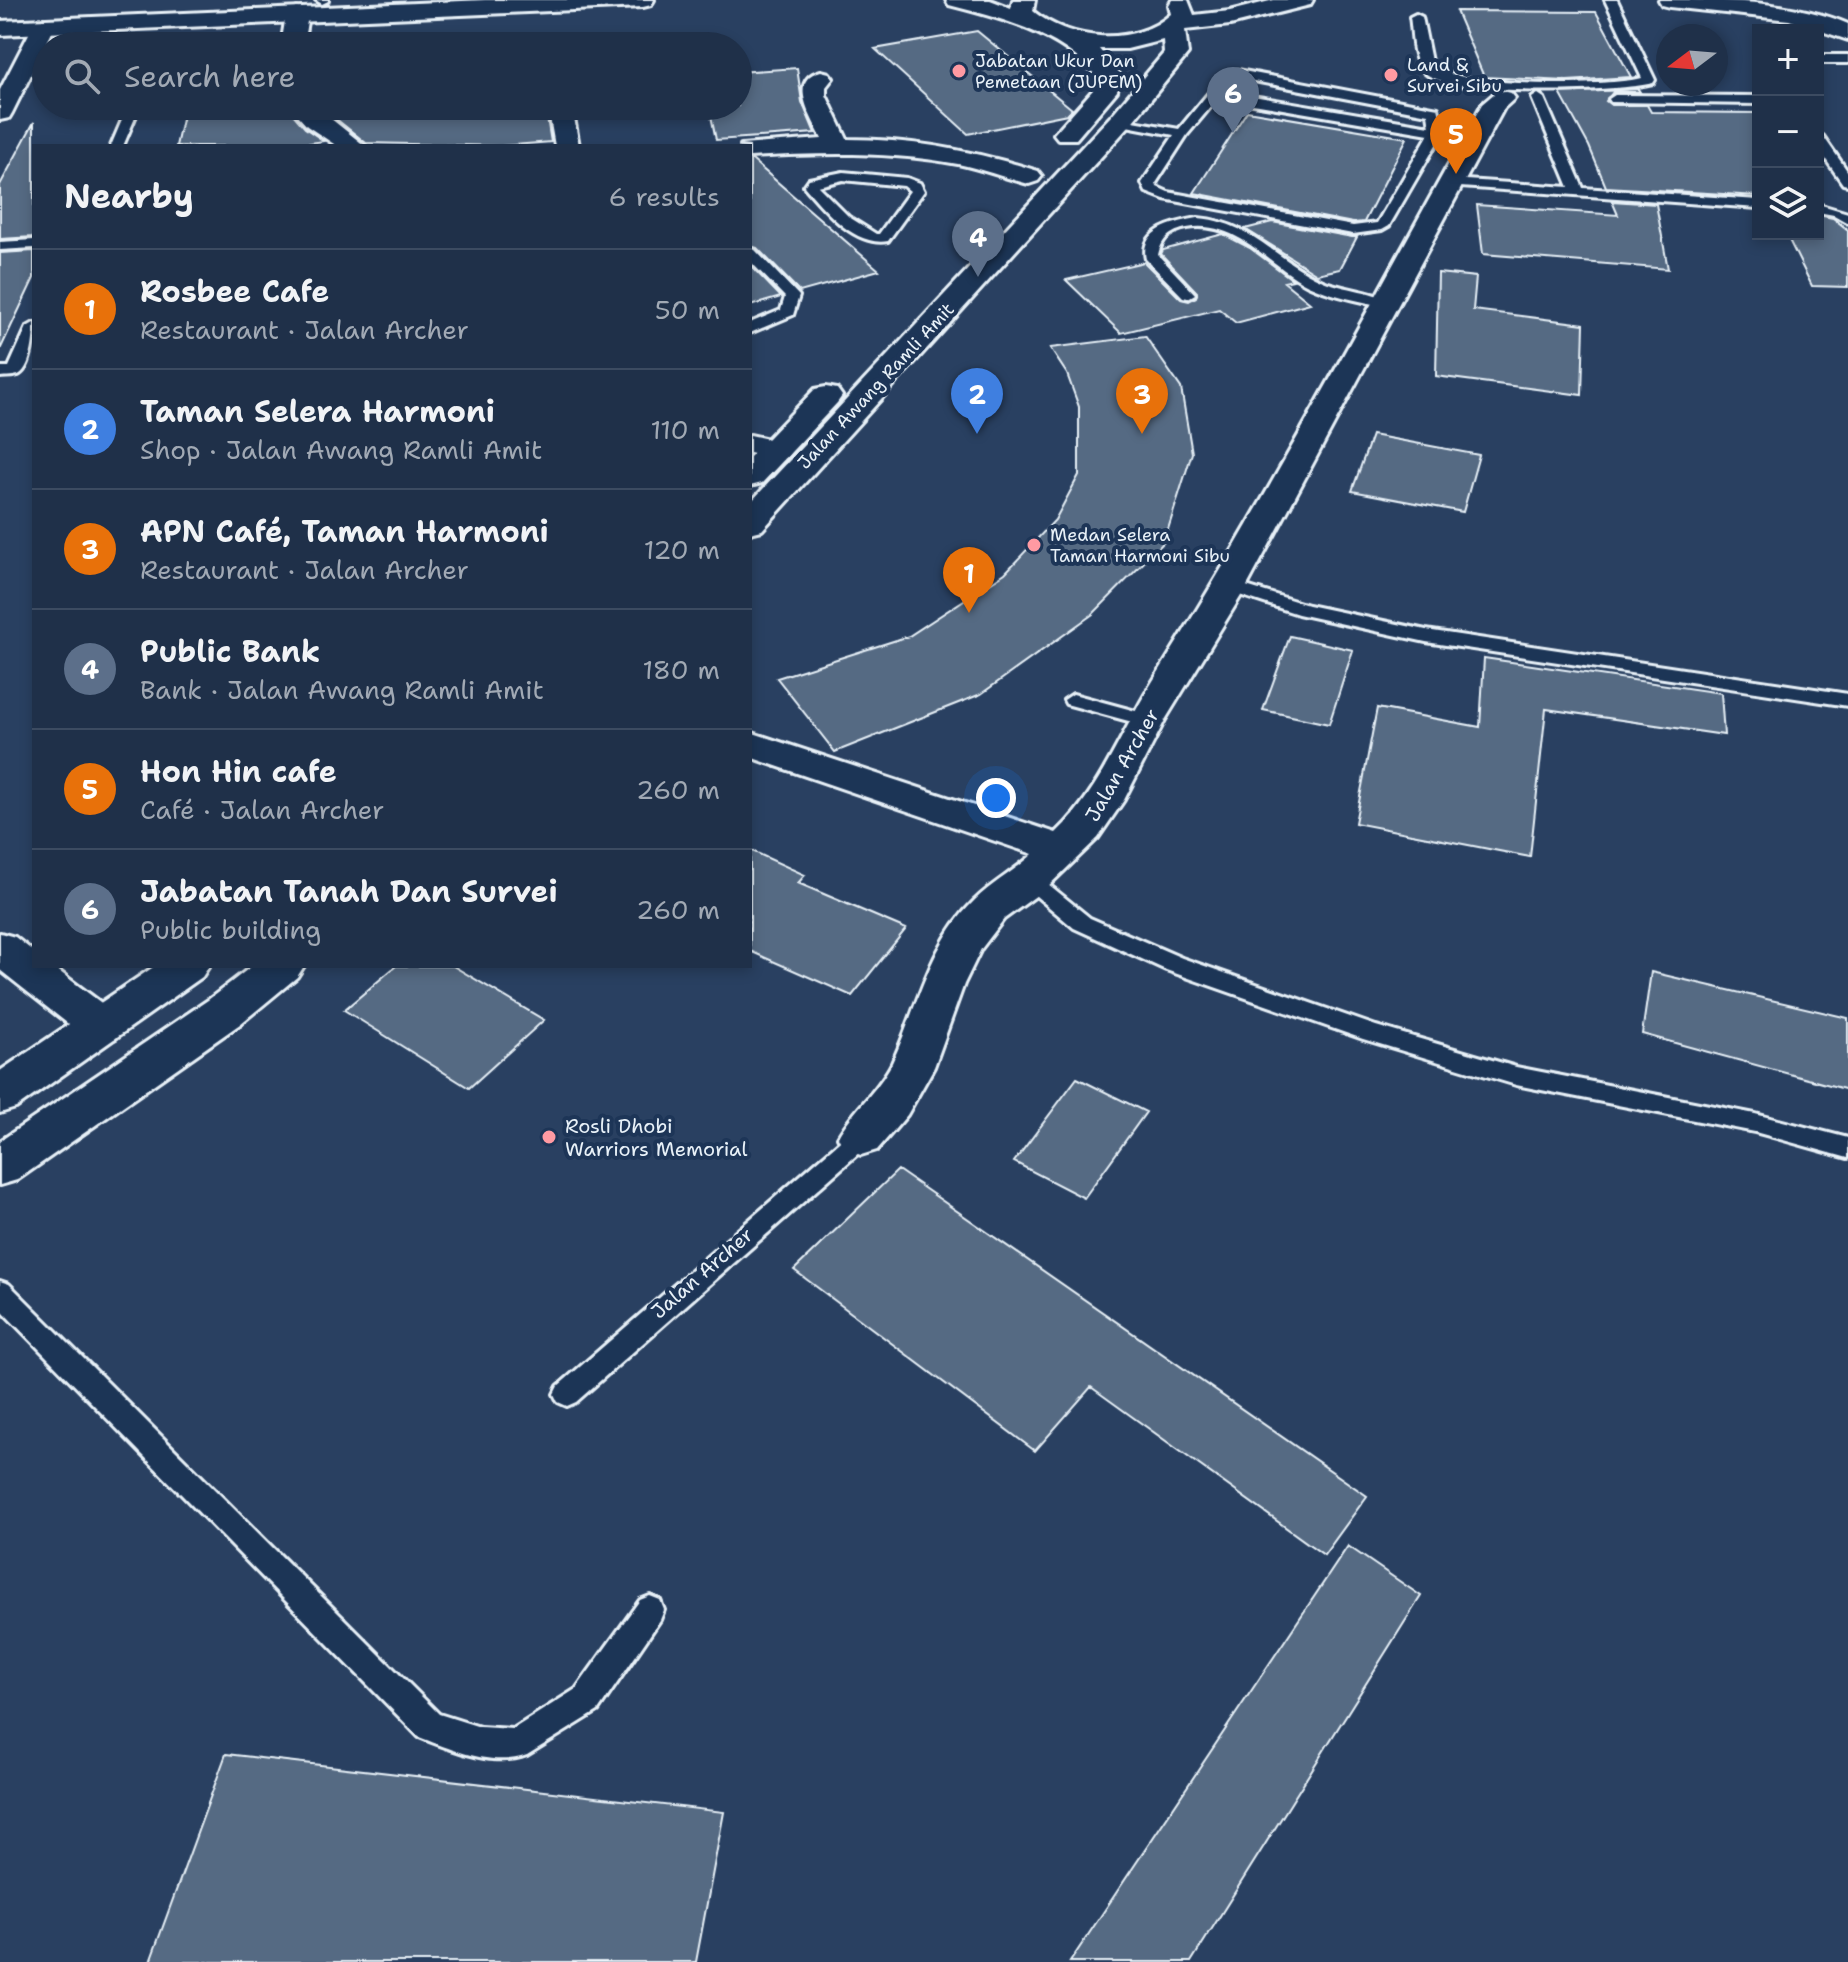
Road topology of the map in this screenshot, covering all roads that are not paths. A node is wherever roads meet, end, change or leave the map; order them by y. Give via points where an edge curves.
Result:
1 (352, 0) edge
2 (643, 0) edge
3 (957, 0) edge
4 (1302, 0) edge
5 (1611, 0) edge
6 (1670, 0) edge
7 (1684, 0) edge
8 (322, 1) edge
9 (1027, 11) edge
10 (1848, 12) edge
11 (297, 15) junction
12 (0, 16) edge
13 (1416, 17) dead end
14 (1175, 26) edge
15 (0, 28) edge
16 (130, 32) edge
17 (294, 32) edge
18 (1848, 33) edge
19 (32, 38) edge
20 (1069, 38) junction
21 (32, 57) edge
22 (1824, 59) edge
23 (1848, 59) edge
24 (821, 78) dead end
25 (1213, 93) junction
26 (1503, 98) joint
27 (1538, 98) junction
28 (1752, 100) edge
29 (0, 113) edge
30 (128, 120) edge
31 (315, 120) edge
32 (562, 120) edge
33 (1120, 121) junction
34 (1437, 131) junction
35 (1182, 133) junction
36 (1476, 138) junction
37 (118, 144) edge
38 (350, 144) edge
39 (567, 144) edge
40 (837, 145) junction
41 (864, 145) junction
42 (1824, 147) edge
43 (752, 150) edge
44 (1029, 176) junction
45 (862, 177) junction
46 (1848, 181) edge
47 (1451, 183) junction
48 (1578, 192) junction
49 (1010, 197) dead end
50 (1848, 203) edge
51 (1752, 204) edge
52 (1824, 208) edge
53 (1824, 209) edge
54 (1848, 219) edge
55 (32, 244) edge
56 (0, 246) edge
57 (752, 255) edge
58 (1188, 294) dead end
59 (1386, 303) junction
60 (752, 328) edge
61 (32, 330) edge
62 (32, 369) edge
63 (8, 371) edge
64 (841, 380) dead end
65 (763, 447) edge
66 (752, 472) edge
67 (752, 521) edge
68 (1230, 586) junction
69 (1073, 700) dead end
70 (1848, 700) edge
71 (1147, 720) junction
72 (752, 745) edge
73 (1063, 850) junction
74 (1030, 880) junction
75 (0, 948) edge
76 (184, 968) edge
77 (279, 968) edge
78 (101, 1026) junction
79 (0, 1095) edge
80 (861, 1137) joint
81 (1848, 1148) edge
82 (0, 1166) edge
83 (0, 1292) edge
84 (567, 1394) dead end
85 (650, 1610) dead end

1 - 8 main road
2 - 11 main road
3 - 9 main road
4 - 14 main road
5 - 13 lane via 1649,80 1640,84 1482,83 1432,74 1425,67
6 - 18 main road via 1797,16
7 - 10 main road
8 - 12 main road
9 - 20 main road via 1045,32
11 - 16 main road
11 - 17 street
14 - 20 main road via 1127,41
14 - 33 main road, Jalan Awang Ramli Amit
15 - 19 main road
20 - 44 main road via 1107,74 1105,91
21 - 29 street
22 - 23 lane
24 - 40 street via 814,95
25 - 34 lane
25 - 34 lane via 1238,74 1427,108 1435,113
25 - 35 lane
26 - 27 lane, Jalan Archer
26 - 36 street, Jalan Archer via 1494,104
27 - 28 lane, Jalan Archer
27 - 48 lane
30 - 37 lane
31 - 38 street
32 - 39 street
33 - 35 lane
33 - 67 main road, Jalan Awang Ramli Amit
34 - 35 lane via 1382,226 1353,230 1155,192 1149,183
34 - 36 lane
36 - 47 street, Jalan Archer
40 - 41 street
40 - 43 street
41 - 44 street via 939,151
41 - 45 lane
42 - 46 lane
44 - 49 main road
45 - 45 lane via 907,182 917,191 879,239 860,233 811,186 825,179
47 - 48 lane
47 - 59 street, Jalan Archer
48 - 51 lane
50 - 52 lane
53 - 54 lane
55 - 56 lane
57 - 60 lane via 792,296 788,312
58 - 59 lane via 1151,256 1152,247 1169,228 1199,222 1246,233 1314,282
59 - 68 street, Jalan Archer
61 - 63 lane
62 - 63 lane
64 - 65 main road, Jalan Awang Ramli Amit
65 - 66 main road, Jalan Awang Ramli Amit
68 - 70 lane via 1304,610 1426,636
68 - 71 street, Jalan Archer
69 - 71 lane
71 - 73 street, Jalan Archer via 1111,791
72 - 73 street
73 - 74 street, Jalan Archer
74 - 80 street, Jalan Archer via 990,909 964,941 912,1067 891,1103
74 - 81 lane via 1082,923 1108,935 1174,964 1371,1033 1516,1076 1755,1123
75 - 78 street
76 - 78 main road
77 - 82 main road
78 - 79 main road
80 - 84 lane, Jalan Archer
83 - 85 lane via 430,1726 480,1742 516,1744 587,1700

